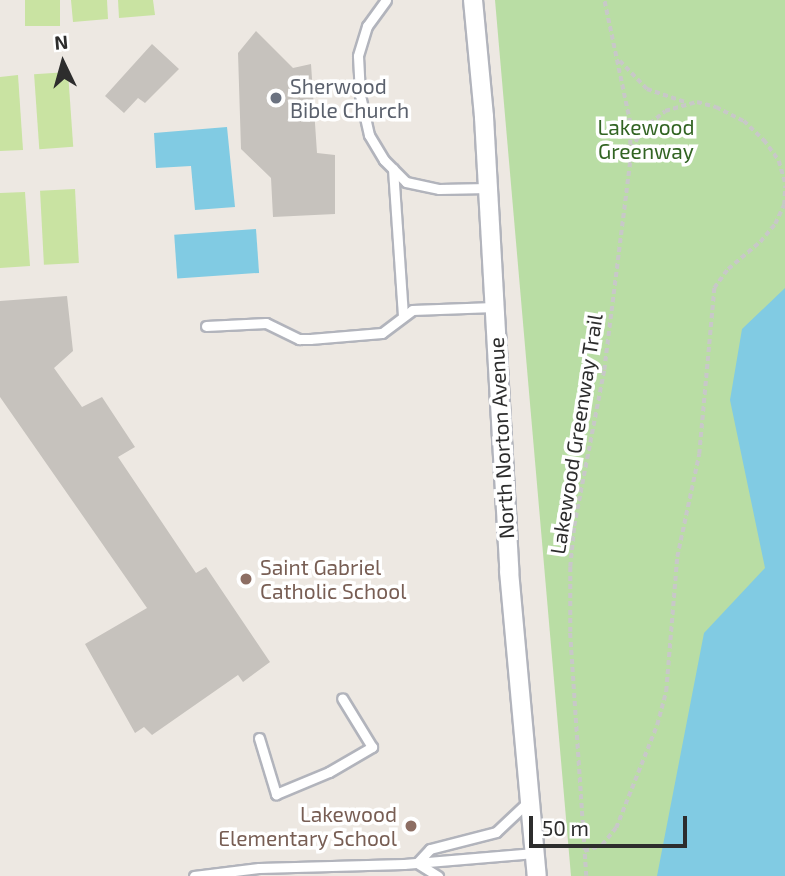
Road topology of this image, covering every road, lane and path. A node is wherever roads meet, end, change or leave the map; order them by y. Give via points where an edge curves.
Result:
1 (386, 0) edge
2 (473, 0) edge
3 (604, 0) edge
4 (618, 59) junction
5 (689, 103) junction
6 (630, 151) junction
7 (393, 169) junction
8 (785, 184) edge
9 (488, 188) junction
10 (494, 307) junction
11 (403, 314) junction
12 (206, 326) dead end
13 (342, 698) dead end
14 (259, 738) dead end
15 (530, 800) junction
16 (584, 851) junction
17 (535, 853) junction
18 (417, 863) junction
19 (206, 875) edge
20 (194, 876) edge
21 (438, 876) edge
22 (537, 876) edge
23 (586, 876) edge

1 - 7 lane via 367,26 358,56 369,135
2 - 9 street, North Norton Avenue
3 - 4 path, Lakewood Greenway Trail
4 - 5 path via 647,89
4 - 6 path, Lakewood Greenway Trail via 630,123
5 - 6 path via 665,111 643,129
5 - 8 path via 716,107 744,121 779,161
6 - 16 path, Lakewood Greenway Trail via 604,370 570,567
7 - 9 lane via 406,182 439,189
7 - 11 lane
8 - 16 path via 784,205 775,223 714,288 699,454 677,557 666,691 616,828 602,845
9 - 10 street, North Norton Avenue
10 - 11 lane
10 - 15 street, North Norton Avenue via 509,571
11 - 12 lane via 382,333 310,339 299,339 267,323
13 - 14 lane via 372,747 329,772 276,794
15 - 17 street, North Norton Avenue
15 - 18 lane via 496,832 430,849
16 - 23 path, Lakewood Greenway Trail
17 - 18 lane
17 - 22 street, North Norton Avenue
18 - 19 lane via 259,868
18 - 21 lane
19 - 20 lane

